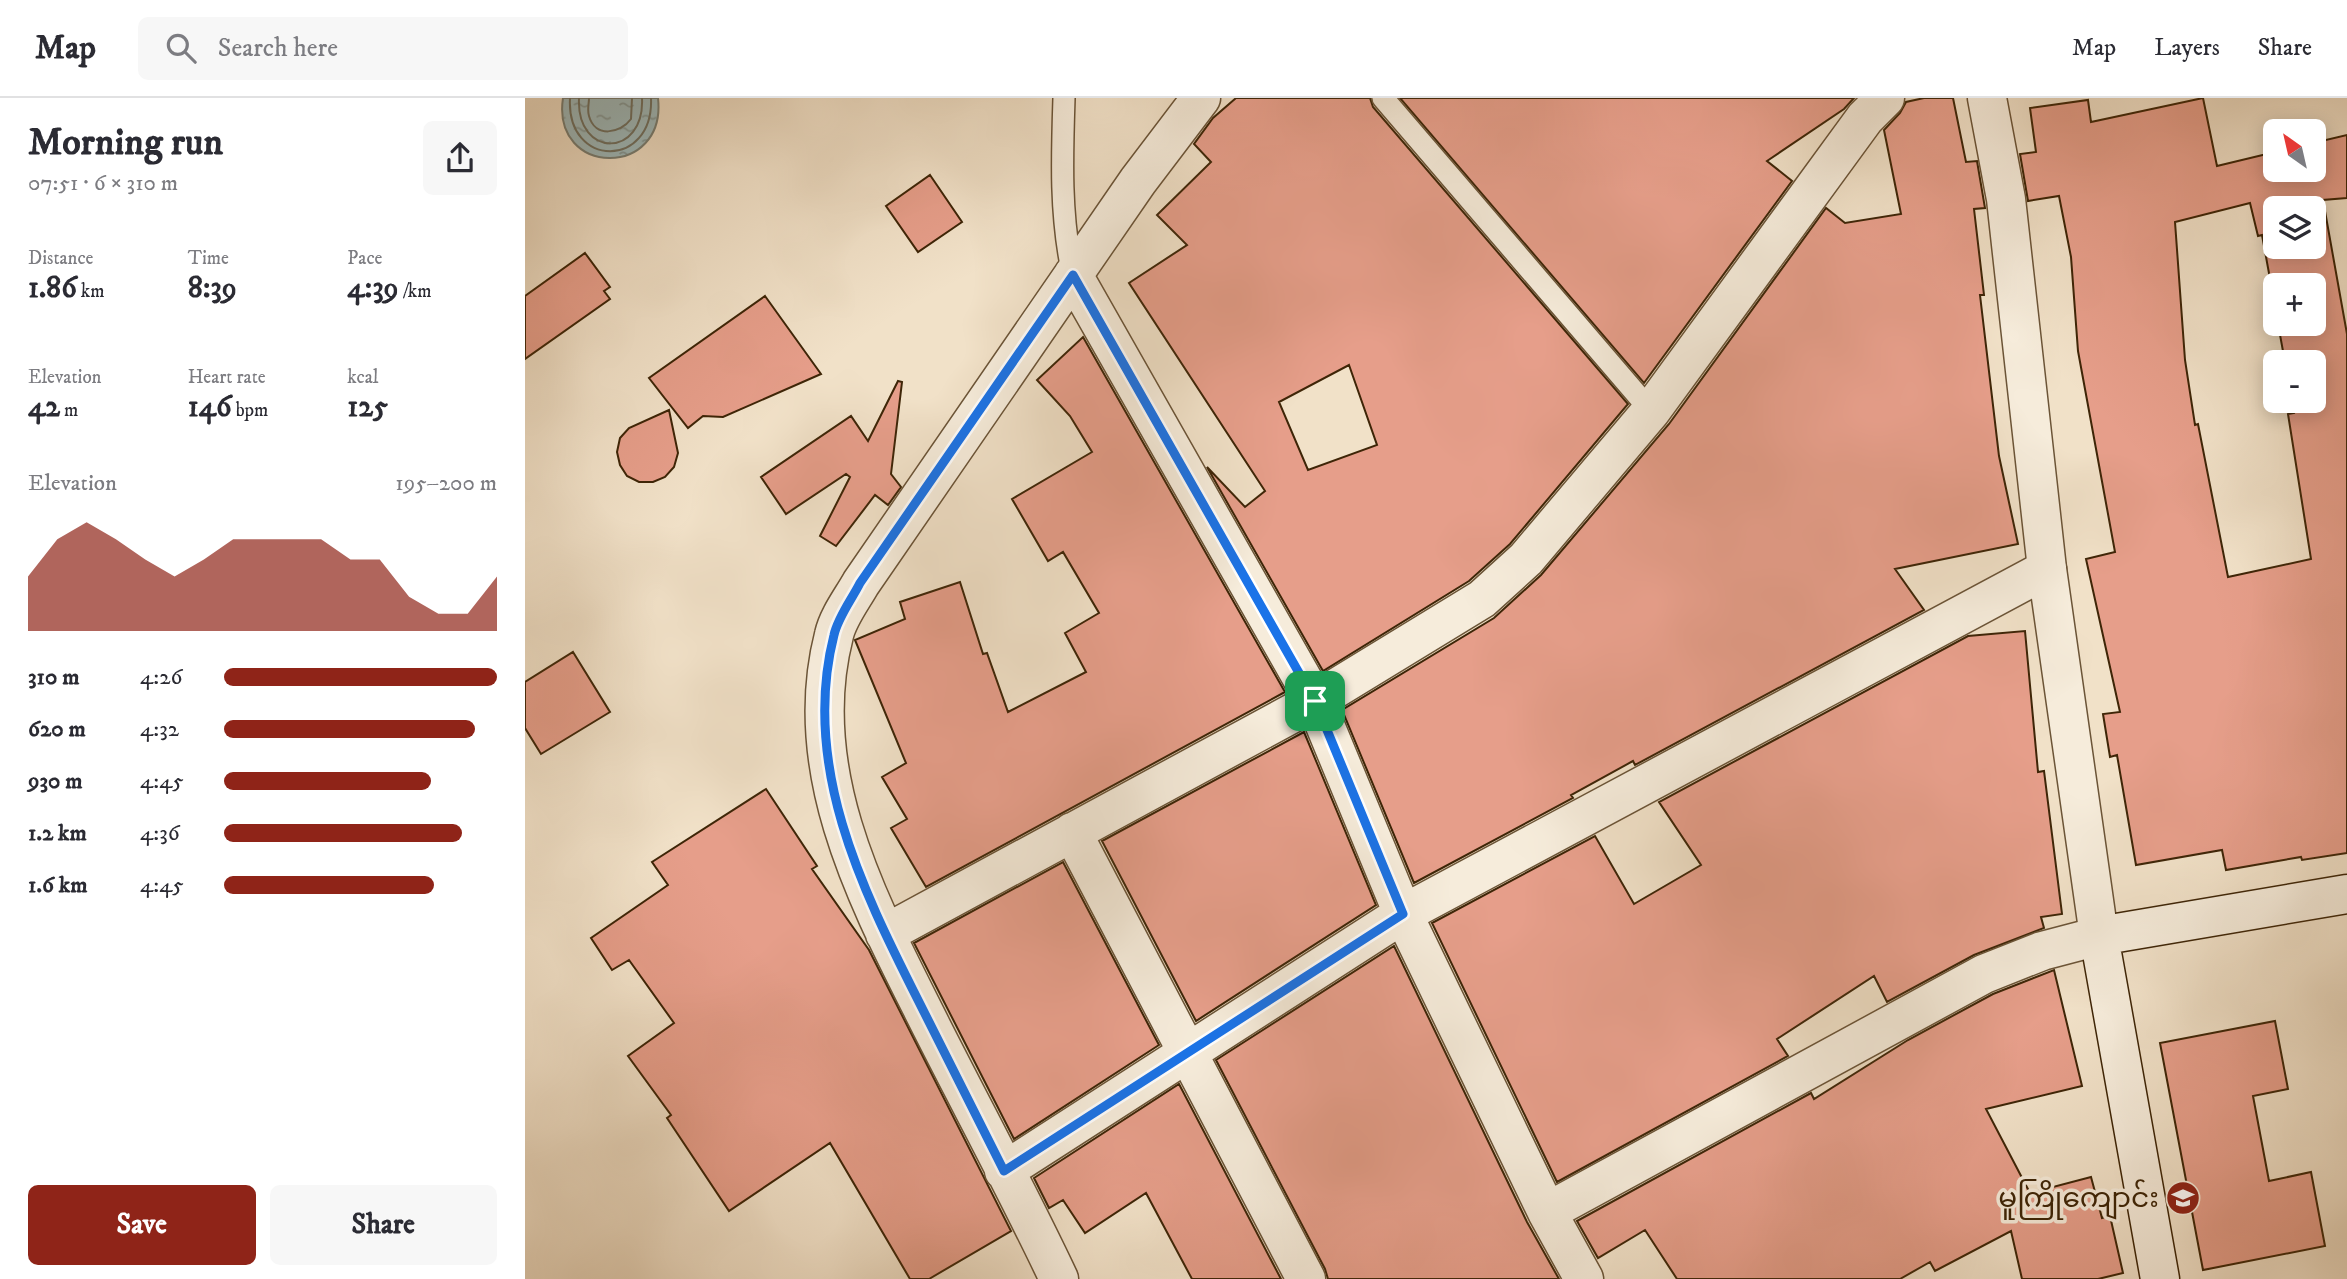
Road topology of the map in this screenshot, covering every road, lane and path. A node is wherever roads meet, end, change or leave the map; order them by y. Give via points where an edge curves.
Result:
1 (1064, 98) edge
2 (1202, 98) edge
3 (1383, 98) edge
4 (1885, 98) edge
5 (1987, 98) edge
6 (1073, 275) junction
7 (1651, 411) junction
8 (2047, 569) junction
9 (1315, 701) junction
10 (1072, 832) junction
11 (2347, 894) edge
12 (1403, 914) junction
13 (885, 934) junction
14 (2099, 936) junction
15 (1187, 1052) junction
16 (1004, 1171) junction
17 (1547, 1212) junction
18 (1059, 1279) edge
19 (1306, 1279) edge
20 (1584, 1279) edge
21 (2160, 1279) edge

1 - 6 lane via 1062,195
2 - 6 street
3 - 7 lane
4 - 7 street via 1865,118
5 - 8 street via 2006,199
6 - 9 street
6 - 13 street via 860,583 834,633 826,683 833,794 849,853
7 - 9 street via 1527,559 1482,599
8 - 12 street
8 - 14 street
9 - 10 street
9 - 12 street
10 - 13 street
10 - 15 street
11 - 14 street
12 - 15 street
12 - 17 street
13 - 16 street
14 - 17 street via 2042,951 1985,974
14 - 21 street
15 - 16 street
15 - 19 street
16 - 18 street
17 - 20 street

